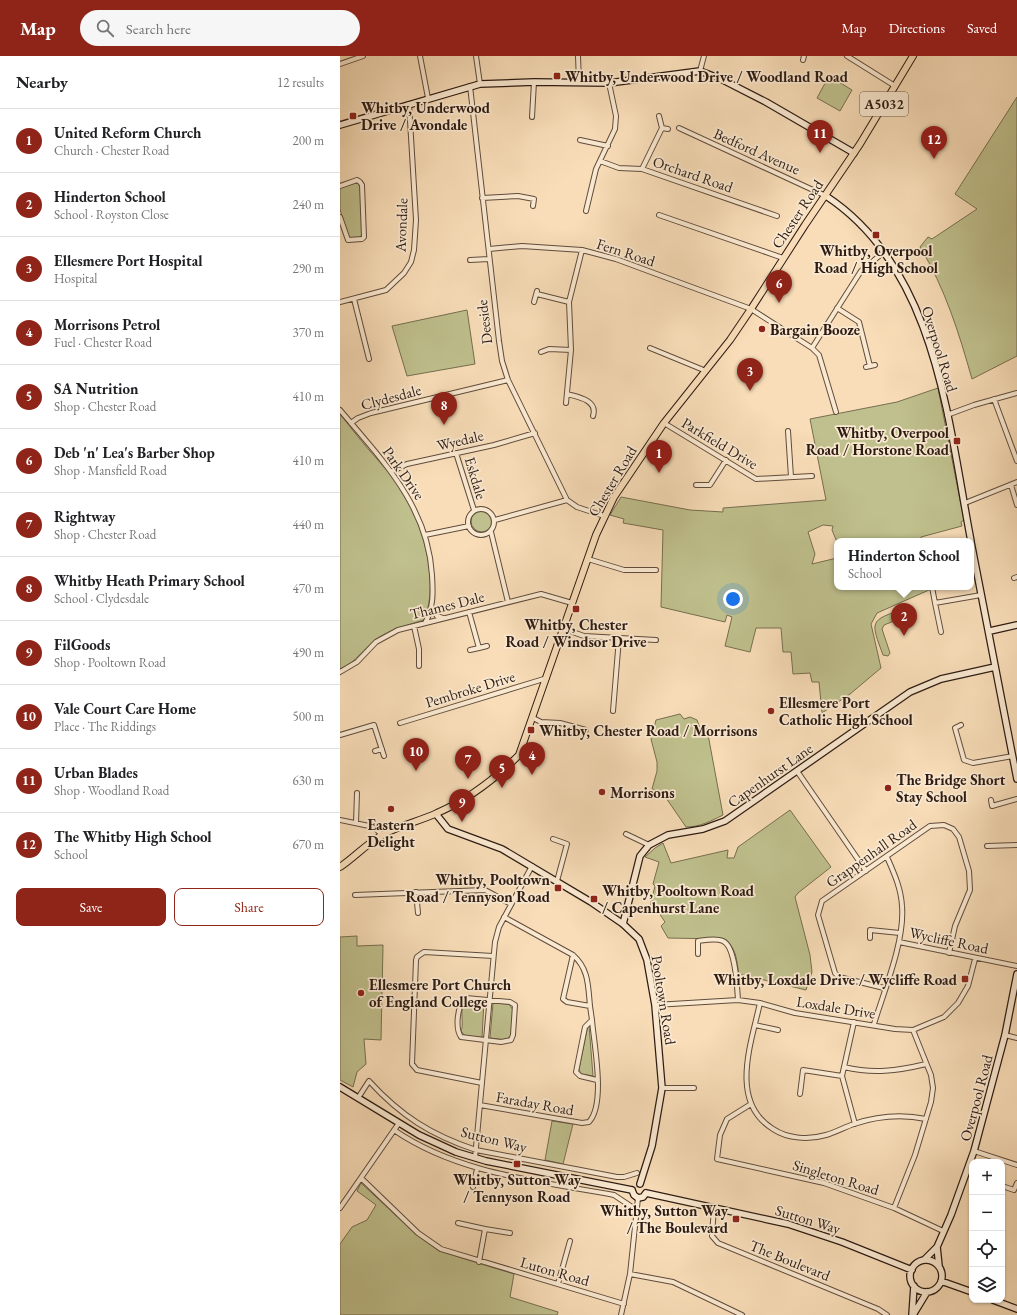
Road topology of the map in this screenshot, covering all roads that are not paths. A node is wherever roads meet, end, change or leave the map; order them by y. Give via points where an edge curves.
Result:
1 (363, 56) edge
2 (420, 56) edge
3 (476, 56) edge
4 (578, 56) edge
5 (704, 56) edge
6 (847, 56) edge
7 (913, 56) edge
8 (340, 64) edge
9 (700, 72) junction
10 (534, 82) junction
11 (579, 82) junction
12 (609, 83) junction
13 (480, 84) junction
14 (470, 86) junction
15 (895, 86) junction
16 (428, 98) junction
17 (409, 104) junction
18 (659, 116) dead end
19 (532, 117) dead end
20 (340, 125) edge
21 (662, 128) junction
22 (678, 128) dead end
23 (668, 129) dead end
24 (580, 140) dead end
25 (608, 146) junction
26 (854, 153) junction
27 (600, 161) junction
28 (642, 169) junction
29 (340, 186) edge
30 (826, 196) junction
31 (482, 198) junction
32 (533, 206) dead end
33 (586, 211) dead end
34 (659, 215) dead end
35 (340, 216) edge
36 (777, 216) dead end
37 (489, 249) junction
38 (582, 250) junction
39 (884, 252) junction
40 (783, 258) junction
41 (489, 259) junction
42 (470, 260) dead end
43 (354, 299) junction
44 (340, 302) edge
45 (534, 302) dead end
46 (569, 302) junction
47 (837, 308) junction
48 (751, 309) junction
49 (544, 344) dead end
50 (650, 348) dead end
51 (812, 348) junction
52 (546, 349) junction
53 (571, 350) junction
54 (541, 352) dead end
55 (369, 359) dead end
56 (870, 366) dead end
57 (706, 371) junction
58 (508, 380) junction
59 (1017, 393) edge
60 (567, 394) junction
61 (994, 399) junction
62 (566, 403) dead end
63 (340, 410) edge
64 (836, 412) dead end
65 (595, 414) dead end
66 (947, 416) junction
67 (351, 423) junction
68 (664, 423) junction
69 (788, 431) dead end
70 (535, 434) junction
71 (456, 453) junction
72 (726, 460) junction
73 (1017, 461) edge
74 (391, 472) junction
75 (812, 476) dead end
76 (791, 477) junction
77 (1017, 482) edge
78 (696, 485) dead end
79 (1011, 485) junction
80 (567, 500) junction
81 (965, 502) junction
82 (1017, 505) edge
83 (474, 510) junction
84 (604, 516) junction
85 (495, 520) junction
86 (468, 526) junction
87 (491, 532) junction
88 (425, 534) junction
89 (970, 538) edge
90 (974, 558) edge
91 (588, 559) junction
92 (656, 570) dead end
93 (933, 590) edge
94 (981, 594) junction
95 (508, 602) junction
96 (572, 603) junction
97 (935, 603) junction
98 (431, 608) junction
99 (469, 612) junction
100 (443, 618) junction
101 (425, 623) junction
102 (1017, 625) edge
103 (414, 626) junction
104 (564, 629) junction
105 (990, 631) junction
106 (941, 632) dead end
107 (619, 638) junction
108 (656, 640) dead end
109 (487, 646) dead end
110 (479, 648) junction
111 (470, 650) dead end
112 (419, 666) dead end
113 (995, 667) junction
114 (340, 672) edge
115 (547, 678) junction
116 (613, 711) dead end
117 (533, 718) junction
118 (400, 723) dead end
119 (961, 725) dead end
120 (586, 730) dead end
121 (340, 735) edge
122 (382, 749) junction
123 (375, 751) dead end
124 (384, 756) dead end
125 (1014, 759) edge
126 (797, 771) junction
127 (1017, 779) edge
128 (357, 793) dead end
129 (1017, 799) edge
130 (991, 800) dead end
131 (436, 814) junction
132 (340, 820) edge
133 (356, 823) junction
134 (626, 834) dead end
135 (382, 835) junction
136 (553, 839) dead end
137 (991, 840) dead end
138 (648, 845) junction
139 (1017, 845) edge
140 (887, 857) junction
141 (532, 866) junction
142 (340, 868) edge
143 (866, 870) junction
144 (557, 881) junction
145 (416, 892) junction
146 (355, 895) dead end
147 (511, 904) junction
148 (418, 913) dead end
149 (504, 917) junction
150 (623, 924) junction
151 (900, 933) junction
152 (870, 938) dead end
153 (899, 942) junction
154 (950, 953) junction
155 (698, 954) dead end
156 (573, 955) junction
157 (493, 956) junction
158 (975, 958) junction
159 (1017, 966) edge
160 (1017, 974) edge
161 (884, 988) junction
162 (490, 1000) junction
163 (738, 1000) junction
164 (760, 1004) junction
165 (655, 1005) junction
166 (590, 1006) junction
167 (592, 1020) junction
168 (854, 1022) junction
169 (874, 1024) junction
170 (755, 1026) junction
171 (778, 1030) dead end
172 (913, 1030) junction
173 (1005, 1035) junction
174 (1017, 1038) edge
175 (485, 1040) junction
176 (926, 1064) junction
177 (844, 1067) junction
178 (842, 1076) junction
179 (597, 1080) junction
180 (482, 1084) junction
181 (340, 1087) edge
182 (662, 1088) junction
183 (694, 1088) dead end
184 (800, 1094) dead end
185 (358, 1098) junction
186 (750, 1104) junction
187 (480, 1105) junction
188 (926, 1118) junction
189 (399, 1124) junction
190 (855, 1124) junction
191 (394, 1130) junction
192 (476, 1150) junction
193 (974, 1151) junction
194 (475, 1158) junction
195 (1017, 1165) edge
196 (477, 1168) junction
197 (637, 1173) dead end
198 (361, 1178) junction
199 (1017, 1183) edge
200 (640, 1184) junction
201 (473, 1187) dead end
202 (1005, 1187) edge
203 (632, 1190) junction
204 (646, 1193) junction
205 (638, 1198) junction
206 (632, 1207) dead end
207 (714, 1207) junction
208 (340, 1208) edge
209 (894, 1208) junction
210 (458, 1224) dead end
211 (485, 1228) junction
212 (943, 1231) junction
213 (510, 1233) dead end
214 (570, 1241) dead end
215 (937, 1247) junction
216 (924, 1260) junction
217 (479, 1262) junction
218 (939, 1266) junction
219 (912, 1270) junction
220 (630, 1274) junction
221 (941, 1281) junction
222 (558, 1284) junction
223 (914, 1286) junction
224 (969, 1291) edge
225 (927, 1292) junction
226 (1000, 1303) edge
227 (624, 1304) junction
228 (1017, 1310) edge
229 (621, 1315) edge
230 (742, 1315) edge
231 (887, 1315) edge
232 (912, 1315) edge

1 - 8 street
2 - 16 street
3 - 13 street
4 - 11 street
5 - 9 street
6 - 15 street
7 - 15 main road, Chester Road / A5032
9 - 12 street
9 - 26 street via 721,79 766,102
10 - 11 street
10 - 13 street
10 - 19 street
11 - 12 street
12 - 25 street via 616,116 615,129
13 - 14 street
14 - 16 street
14 - 31 street, Deeside
15 - 26 main road, Chester Road / A5032
16 - 17 street
17 - 20 street
17 - 43 street, Avondale via 416,220 414,250 404,273 396,282 386,290
18 - 21 street
21 - 23 street
21 - 28 street
22 - 30 street, Bedford Avenue
24 - 25 street
25 - 27 street
26 - 30 main road, Chester Road / A5032
27 - 28 street, Orchard Road via 619,168
27 - 33 street
28 - 36 street, Orchard Road
29 - 35 street via 357,180 362,185 364,237 348,240
30 - 39 street, Overpool Road via 853,216
30 - 40 main road, Chester Road / A5032
31 - 32 street via 518,196 536,199
31 - 37 street, Deeside
34 - 40 street
37 - 38 street, Fern Road via 522,246
37 - 41 street, Deeside
38 - 46 street
38 - 48 street, Fern Road via 616,259
39 - 47 street via 861,271
39 - 66 street, Overpool Road via 919,315
40 - 48 main road, Chester Road / A5032
41 - 42 street
41 - 58 street, Deeside via 500,348
43 - 44 street, Avondale
43 - 55 street
45 - 46 street via 537,293
46 - 53 street
47 - 51 street
47 - 56 street via 859,322
48 - 51 street, Fern Road
48 - 57 main road, Chester Road / A5032
49 - 52 street
50 - 57 street
51 - 64 street via 819,355
52 - 53 street
52 - 54 street
53 - 60 street
57 - 68 main road, Chester Road / A5032
58 - 67 street, Clydesdale via 371,413
58 - 70 street, Deeside
59 - 61 street
60 - 62 street
60 - 65 street via 587,400
61 - 66 street
61 - 73 street
63 - 67 street, Park Drive
66 - 81 street, Overpool Road
67 - 74 street, Park Drive
68 - 72 street, Parkfield Drive
68 - 84 main road, Chester Road / A5032
69 - 76 street
70 - 71 street, Wyedale
70 - 80 street, Deeside
71 - 74 street, Wyedale via 408,464
71 - 83 street, Eskdale
72 - 76 street, Parkfield Drive via 756,479
72 - 78 street via 710,485
74 - 88 street, Park Drive via 406,491
75 - 76 street, Parkfield Drive
77 - 79 street
79 - 81 street
79 - 82 street
80 - 84 street via 576,507
80 - 85 street
81 - 89 street, Overpool Road
83 - 85 street via 488,510
83 - 86 street via 469,516
84 - 91 main road, Chester Road / A5032
85 - 87 street
86 - 87 street via 477,534
86 - 88 street
87 - 95 street
88 - 98 street, Park Drive via 432,568
90 - 94 street, Overpool Road
91 - 92 street via 624,570
91 - 96 main road, Chester Road / A5032
93 - 97 street
94 - 97 street
94 - 105 street, Overpool Road
95 - 96 street, Thames Dale via 541,594
95 - 99 street, Thames Dale
96 - 104 main road, Chester Road / A5032
97 - 106 street
98 - 100 street via 437,616
98 - 101 street, Park Drive
99 - 100 street, Thames Dale
99 - 110 street
100 - 101 street, Thames Dale
101 - 103 street, Thames Dale
102 - 105 street
103 - 112 street via 419,649
103 - 114 street, Thames Dale via 398,630 376,642 357,662
104 - 107 street via 584,636
104 - 115 main road, Chester Road / A5032
105 - 113 street, Overpool Road
107 - 108 street
107 - 116 street
109 - 110 street
110 - 111 street
113 - 125 street, Overpool Road
113 - 126 street, Capenhurst Lane via 941,679 910,692
115 - 117 main road, Chester Road / A5032
115 - 118 street, Pembroke Drive
117 - 120 street via 541,722 560,723
117 - 131 main road, Chester Road / A5032 via 519,755 505,769
119 - 125 street via 955,728 964,760 968,763
121 - 122 street via 374,725
122 - 123 street
122 - 124 street
125 - 127 street, Overpool Road
126 - 138 street, Capenhurst Lane via 725,821 703,829 668,835
126 - 143 street
128 - 133 street
129 - 130 street via 992,806
131 - 135 main road, Chester Road / A5032
131 - 141 street, Pooltown Road via 448,829 497,847
132 - 133 street
133 - 135 street via 374,826
134 - 138 street
135 - 142 main road, A5032
136 - 144 street via 567,844
137 - 139 street via 989,845
138 - 150 street via 640,856
140 - 143 street, Grappenhall Road
140 - 151 street via 896,876 902,901
140 - 154 street, Grappenhall Road via 930,826 944,825 953,829 959,837 969,870 970,890 955,926
141 - 144 street, Pooltown Road
141 - 147 street
143 - 161 street, Grappenhall Road via 822,902 818,915 834,973 839,977
144 - 150 street, Pooltown Road
145 - 146 street
145 - 147 street via 485,890
145 - 148 street
147 - 149 street
149 - 156 street, Faraday Road
149 - 157 street via 499,927
150 - 165 street, Pooltown Road via 639,939 644,951
151 - 152 street via 870,930
151 - 153 street
153 - 154 street, Wycliffe Road
153 - 161 street
154 - 158 street, Wycliffe Road
155 - 163 street via 698,941 724,941 728,945 736,974
156 - 166 street, Faraday Road via 584,968
156 - 166 street via 563,999
157 - 162 street
157 - 180 street via 424,952 416,960 412,1064 417,1070
158 - 159 street, Wycliffe Road
158 - 172 street, Loxdale Drive via 968,986 958,1003 944,1017
160 - 173 street, Overpool Road
161 - 169 street
162 - 175 street
162 - 175 street via 510,1002 515,1006 514,1023 510,1040 507,1042
162 - 175 street via 466,998 459,1013 458,1028 461,1037
163 - 164 street, Loxdale Drive
163 - 165 street, Loxdale Drive
164 - 168 street, Loxdale Drive via 795,1013
164 - 170 street
165 - 182 street, Pooltown Road
166 - 167 street, Faraday Road
167 - 179 street, Faraday Road
167 - 179 street via 585,1027 576,1072 580,1076
168 - 169 street, Loxdale Drive
168 - 177 street
169 - 172 street, Loxdale Drive
170 - 171 street
170 - 186 street via 748,1059 746,1086
172 - 176 street
173 - 174 street
173 - 193 street, Overpool Road
175 - 180 street
176 - 177 street via 880,1072
176 - 188 street via 933,1088
177 - 178 street
178 - 184 street via 803,1070
178 - 190 street
179 - 187 street, Faraday Road via 595,1111 589,1122 582,1123
180 - 187 street
181 - 185 street, Sutton Way
182 - 183 street
182 - 200 street, Pooltown Road via 652,1146
185 - 189 street, Sutton Way
185 - 192 street, Sutton Way via 369,1081 392,1105 413,1121 443,1138
186 - 190 street via 758,1117 768,1126 778,1133 797,1138 826,1135
186 - 209 street, Singleton Road via 727,1119 720,1135 717,1159 807,1178
187 - 192 street
188 - 190 street via 891,1116
188 - 209 street via 915,1155
189 - 191 street
189 - 194 street, Sutton Way via 445,1149
191 - 196 street, Sutton Way via 433,1153
191 - 198 street
192 - 194 street
192 - 197 street, Sutton Way via 617,1178 628,1178
193 - 195 street
193 - 212 street, Overpool Road
194 - 203 street, Sutton Way
196 - 201 street
196 - 206 street, Sutton Way via 614,1196
198 - 208 street
198 - 217 street, Luton Road via 418,1233 441,1249
199 - 202 street via 1014,1190
200 - 203 street
200 - 204 street
203 - 205 street
204 - 205 street
204 - 207 street, Sutton Way
205 - 220 street
207 - 219 street, Sutton Way via 788,1224
207 - 231 street, The Boulevard via 712,1236 718,1243
209 - 212 street, Singleton Road
210 - 211 street
211 - 213 street
211 - 217 street
212 - 215 street, Overpool Road
214 - 222 street
215 - 216 street, Overpool Road
215 - 218 street, Overpool Road
216 - 218 street
216 - 219 street
217 - 222 street, Luton Road
218 - 221 street via 942,1271
219 - 223 street
220 - 227 street
220 - 230 street via 673,1282
221 - 224 street
221 - 225 street via 934,1290
222 - 227 street, Luton Road
223 - 225 street
223 - 232 street
225 - 232 street
226 - 228 street
227 - 229 street

